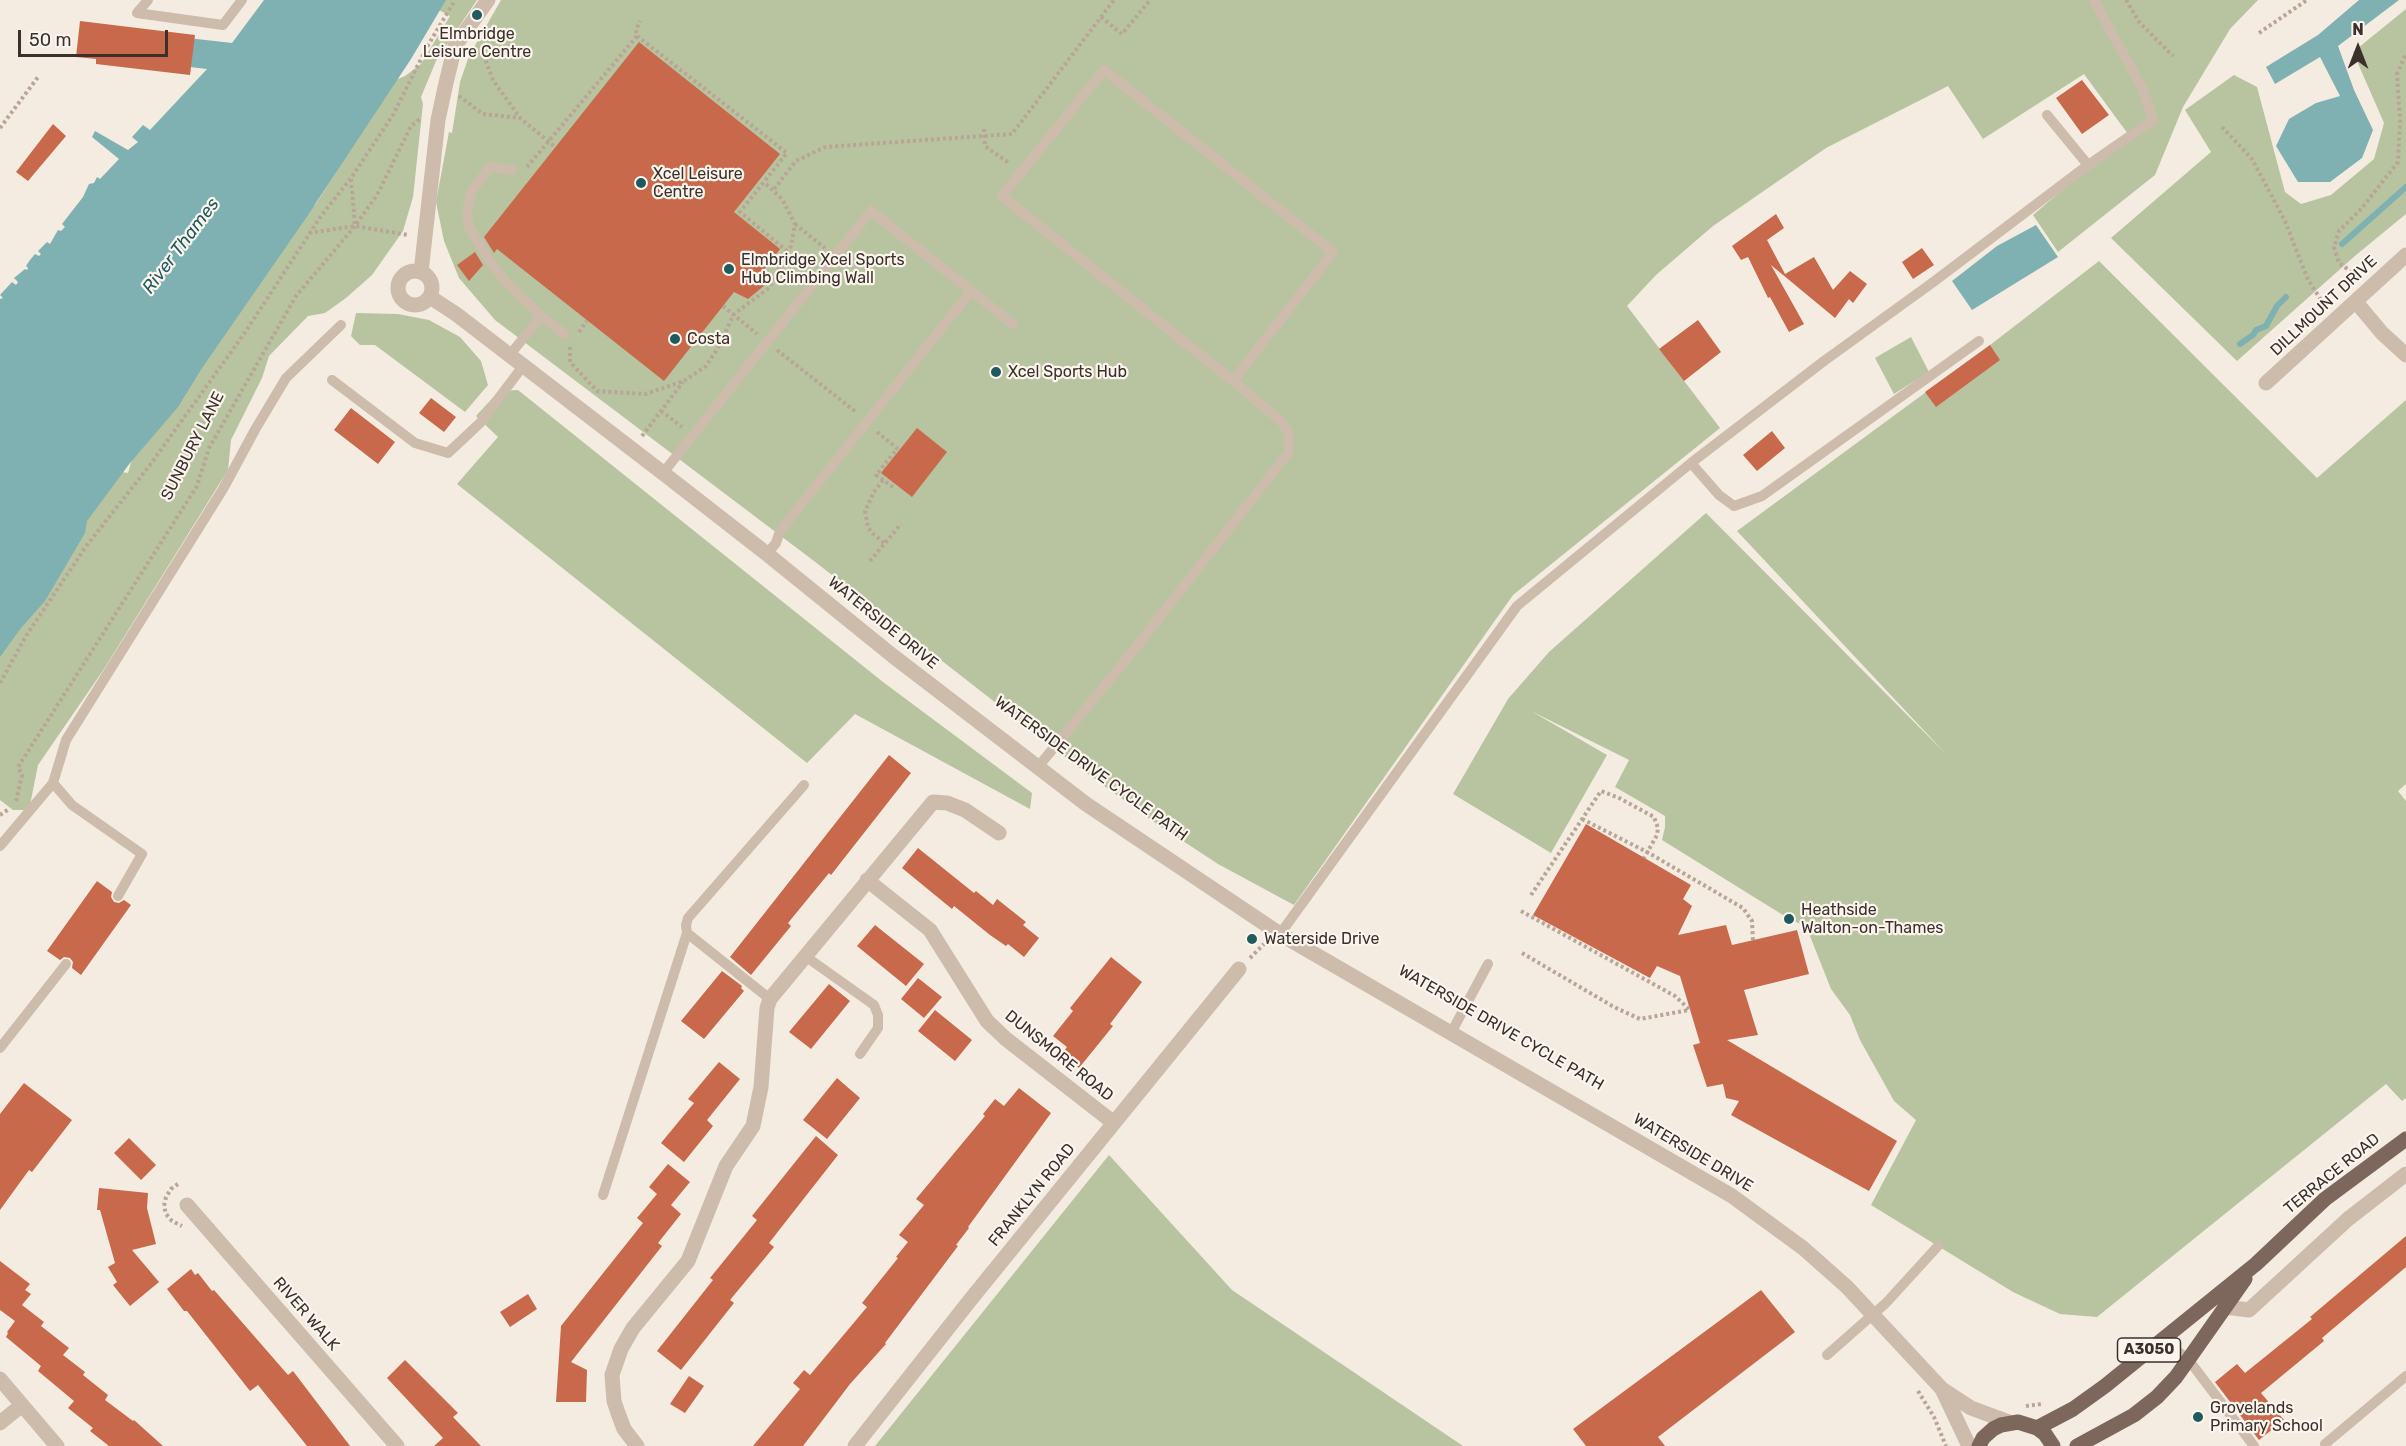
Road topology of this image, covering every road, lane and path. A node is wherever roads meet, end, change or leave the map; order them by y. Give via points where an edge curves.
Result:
1 (148, 0) edge
2 (242, 0) edge
3 (455, 0) edge
4 (488, 0) edge
5 (1114, 0) edge
6 (1150, 0) edge
7 (2094, 0) edge
8 (2126, 0) edge
9 (2307, 0) edge
10 (1101, 17) junction
11 (640, 21) dead end
12 (2259, 33) dead end
13 (463, 36) junction
14 (637, 36) junction
15 (2406, 54) edge
16 (2173, 56) dead end
17 (38, 77) dead end
18 (446, 83) junction
19 (442, 102) junction
20 (2047, 115) dead end
21 (520, 118) junction
22 (2222, 127) dead end
23 (0, 128) edge
24 (984, 129) dead end
25 (984, 136) junction
26 (548, 141) junction
27 (554, 146) dead end
28 (2088, 165) junction
29 (512, 170) joint
30 (1022, 172) junction
31 (351, 178) junction
32 (764, 182) junction
33 (774, 189) junction
34 (795, 225) junction
35 (355, 226) junction
36 (309, 233) junction
37 (410, 235) dead end
38 (788, 252) junction
39 (2406, 255) edge
40 (835, 257) junction
41 (421, 272) junction
42 (2374, 285) junction
43 (971, 291) junction
44 (430, 297) junction
45 (2356, 302) junction
46 (723, 306) dead end
47 (734, 314) junction
48 (541, 316) junction
49 (587, 321) dead end
50 (2335, 321) junction
51 (1013, 324) dead end
52 (341, 325) dead end
53 (578, 334) dead end
54 (568, 337) joint
55 (1979, 341) dead end
56 (767, 342) junction
57 (2406, 355) edge
58 (509, 356) junction
59 (523, 366) junction
60 (332, 380) dead end
61 (684, 381) junction
62 (1233, 381) junction
63 (2266, 383) dead end
64 (594, 389) junction
65 (589, 396) dead end
66 (661, 411) junction
67 (866, 423) junction
68 (693, 435) junction
69 (641, 436) dead end
70 (1691, 463) junction
71 (663, 473) junction
72 (883, 480) junction
73 (893, 487) dead end
74 (901, 524) dead end
75 (884, 543) junction
76 (768, 554) junction
77 (870, 561) dead end
78 (0, 683) edge
79 (1038, 767) junction
80 (53, 783) junction
81 (804, 785) dead end
82 (0, 815) edge
83 (1582, 819) junction
84 (999, 833) dead end
85 (0, 846) edge
86 (1647, 852) junction
87 (1644, 858) dead end
88 (867, 880) junction
89 (1531, 895) dead end
90 (118, 896) dead end
91 (1521, 911) dead end
92 (687, 933) junction
93 (1274, 937) junction
94 (1753, 941) dead end
95 (1522, 953) dead end
96 (804, 956) junction
97 (66, 964) dead end
98 (1488, 964) dead end
99 (1239, 969) joint
100 (770, 999) junction
101 (1451, 1033) junction
102 (0, 1048) edge
103 (860, 1054) dead end
104 (1114, 1123) junction
105 (2406, 1139) edge
106 (2406, 1174) edge
107 (603, 1195) dead end
108 (188, 1205) dead end
109 (1938, 1246) dead end
110 (2256, 1264) junction
111 (2225, 1307) junction
112 (1873, 1313) junction
113 (2161, 1339) junction
114 (1827, 1355) dead end
115 (2188, 1359) junction
116 (2406, 1376) edge
117 (0, 1379) edge
118 (1942, 1389) junction
119 (2049, 1402) dead end
120 (22, 1405) junction
121 (2016, 1407) dead end
122 (2009, 1422) junction
123 (0, 1424) edge
124 (2037, 1428) junction
125 (1941, 1435) dead end
126 (2325, 1444) dead end
127 (57, 1446) edge
128 (397, 1446) edge
129 (637, 1446) edge
130 (855, 1446) edge
131 (1946, 1446) edge
132 (1970, 1446) edge
133 (1979, 1446) edge
134 (2053, 1446) edge
135 (2078, 1446) edge
136 (2254, 1446) edge

1 - 2 lane via 137,14 223,25
3 - 31 path via 393,115
4 - 13 street
5 - 10 path
6 - 10 path via 1122,34
7 - 28 lane via 2142,88 2153,120
8 - 16 path via 2139,22
9 - 12 path
10 - 25 path via 1012,134
11 - 14 path
13 - 18 street via 455,46
13 - 21 path via 485,59 493,80
14 - 26 path
14 - 32 path via 787,153
15 - 42 path via 2397,74 2398,162 2339,231 2334,247 2339,263
17 - 23 path
18 - 19 street
18 - 21 path via 483,114
19 - 35 path, SUNBURY LANE via 411,126 376,195
19 - 41 street
20 - 28 lane
21 - 26 path
22 - 50 path via 2252,159 2285,222 2308,280
24 - 25 path
25 - 30 path via 985,146
25 - 33 path via 825,147 796,161
26 - 27 path
26 - 29 path via 519,177
28 - 70 lane
29 - 48 lane via 489,167 469,200 469,228 506,282
30 - 62 lane via 1002,196
30 - 62 lane via 1104,70 1333,252
31 - 35 path
31 - 36 path
32 - 33 path
32 - 38 path via 740,212
33 - 34 path
34 - 38 path
34 - 40 path
35 - 36 path
35 - 37 path
35 - 82 path, SUNBURY LANE via 296,296 209,448 197,486 18,767 22,775 17,800
36 - 78 path via 244,334 87,545 26,636
38 - 47 path via 769,288
39 - 42 street, DILLMOUNT DRIVE
40 - 43 lane via 871,211
40 - 56 lane
41 - 44 street via 432,285
41 - 44 street via 404,275 398,292 411,305
42 - 45 street, DILLMOUNT DRIVE
43 - 51 lane
43 - 67 lane
44 - 58 street, WATERSIDE DRIVE
45 - 50 street, DILLMOUNT DRIVE
45 - 57 street
46 - 47 path
47 - 56 path
47 - 61 path via 706,366
48 - 54 lane
48 - 58 lane
49 - 53 path
50 - 63 street, DILLMOUNT DRIVE
52 - 80 lane via 286,378 224,489 66,740
54 - 64 path via 570,362
55 - 70 lane via 1762,496 1734,506
56 - 67 path
56 - 68 lane
58 - 59 street, WATERSIDE DRIVE
59 - 60 lane via 480,423 448,453 415,443
59 - 71 street, WATERSIDE DRIVE
61 - 64 path via 645,394
61 - 66 path
62 - 79 lane via 1281,421 1289,434 1288,452
64 - 65 path
66 - 68 path
66 - 69 path
67 - 72 path via 898,449 876,475
67 - 76 lane via 780,531
68 - 71 lane
70 - 93 lane via 1517,606
71 - 76 street, WATERSIDE DRIVE
72 - 73 path
72 - 75 path via 865,511 868,527
74 - 75 path
75 - 77 path
76 - 79 street, WATERSIDE DRIVE
79 - 93 street, WATERSIDE DRIVE
80 - 85 lane
80 - 90 lane via 72,805 142,854
81 - 92 lane via 688,918
83 - 86 path
83 - 86 path via 1601,791 1619,798 1654,817 1657,835
83 - 89 path
84 - 88 street via 965,810 933,802
86 - 87 path
86 - 94 path via 1743,908 1752,921
88 - 96 street
88 - 104 street, DUNSMORE ROAD via 930,930 987,1021
91 - 95 path via 1675,996 1690,1010 1640,1019
92 - 100 lane
92 - 107 lane
93 - 99 path
93 - 101 street, WATERSIDE DRIVE
96 - 100 street
96 - 103 lane via 874,1005 878,1028
97 - 102 lane
98 - 101 lane
99 - 104 street, FRANKLYN ROAD
100 - 129 street via 753,1126 726,1166 688,1261 633,1328 612,1375 618,1413
101 - 112 street, WATERSIDE DRIVE via 1732,1196 1803,1248
104 - 130 street, FRANKLYN ROAD
105 - 110 main road, TERRACE ROAD / A3050 via 2325,1199
106 - 111 street via 2348,1219 2249,1310
108 - 128 street, RIVER WALK
109 - 112 lane
110 - 111 main road, TERRACE ROAD / A3050
110 - 113 main road, TERRACE ROAD / A3050
111 - 115 main road, TERRACE ROAD / A3050
112 - 114 lane
112 - 118 street, WATERSIDE DRIVE
113 - 115 lane
113 - 124 main road, TERRACE ROAD / A3050 via 2073,1409
115 - 135 main road, TERRACE ROAD / A3050 via 2157,1397 2134,1415
115 - 136 lane
116 - 126 lane
117 - 120 street
118 - 122 street, WATERSIDE DRIVE via 1971,1408
118 - 132 street, WATERSIDE DRIVE
119 - 121 path
120 - 123 street
120 - 127 street
122 - 124 main road
122 - 133 main road via 1993,1429
124 - 134 main road
125 - 131 path

